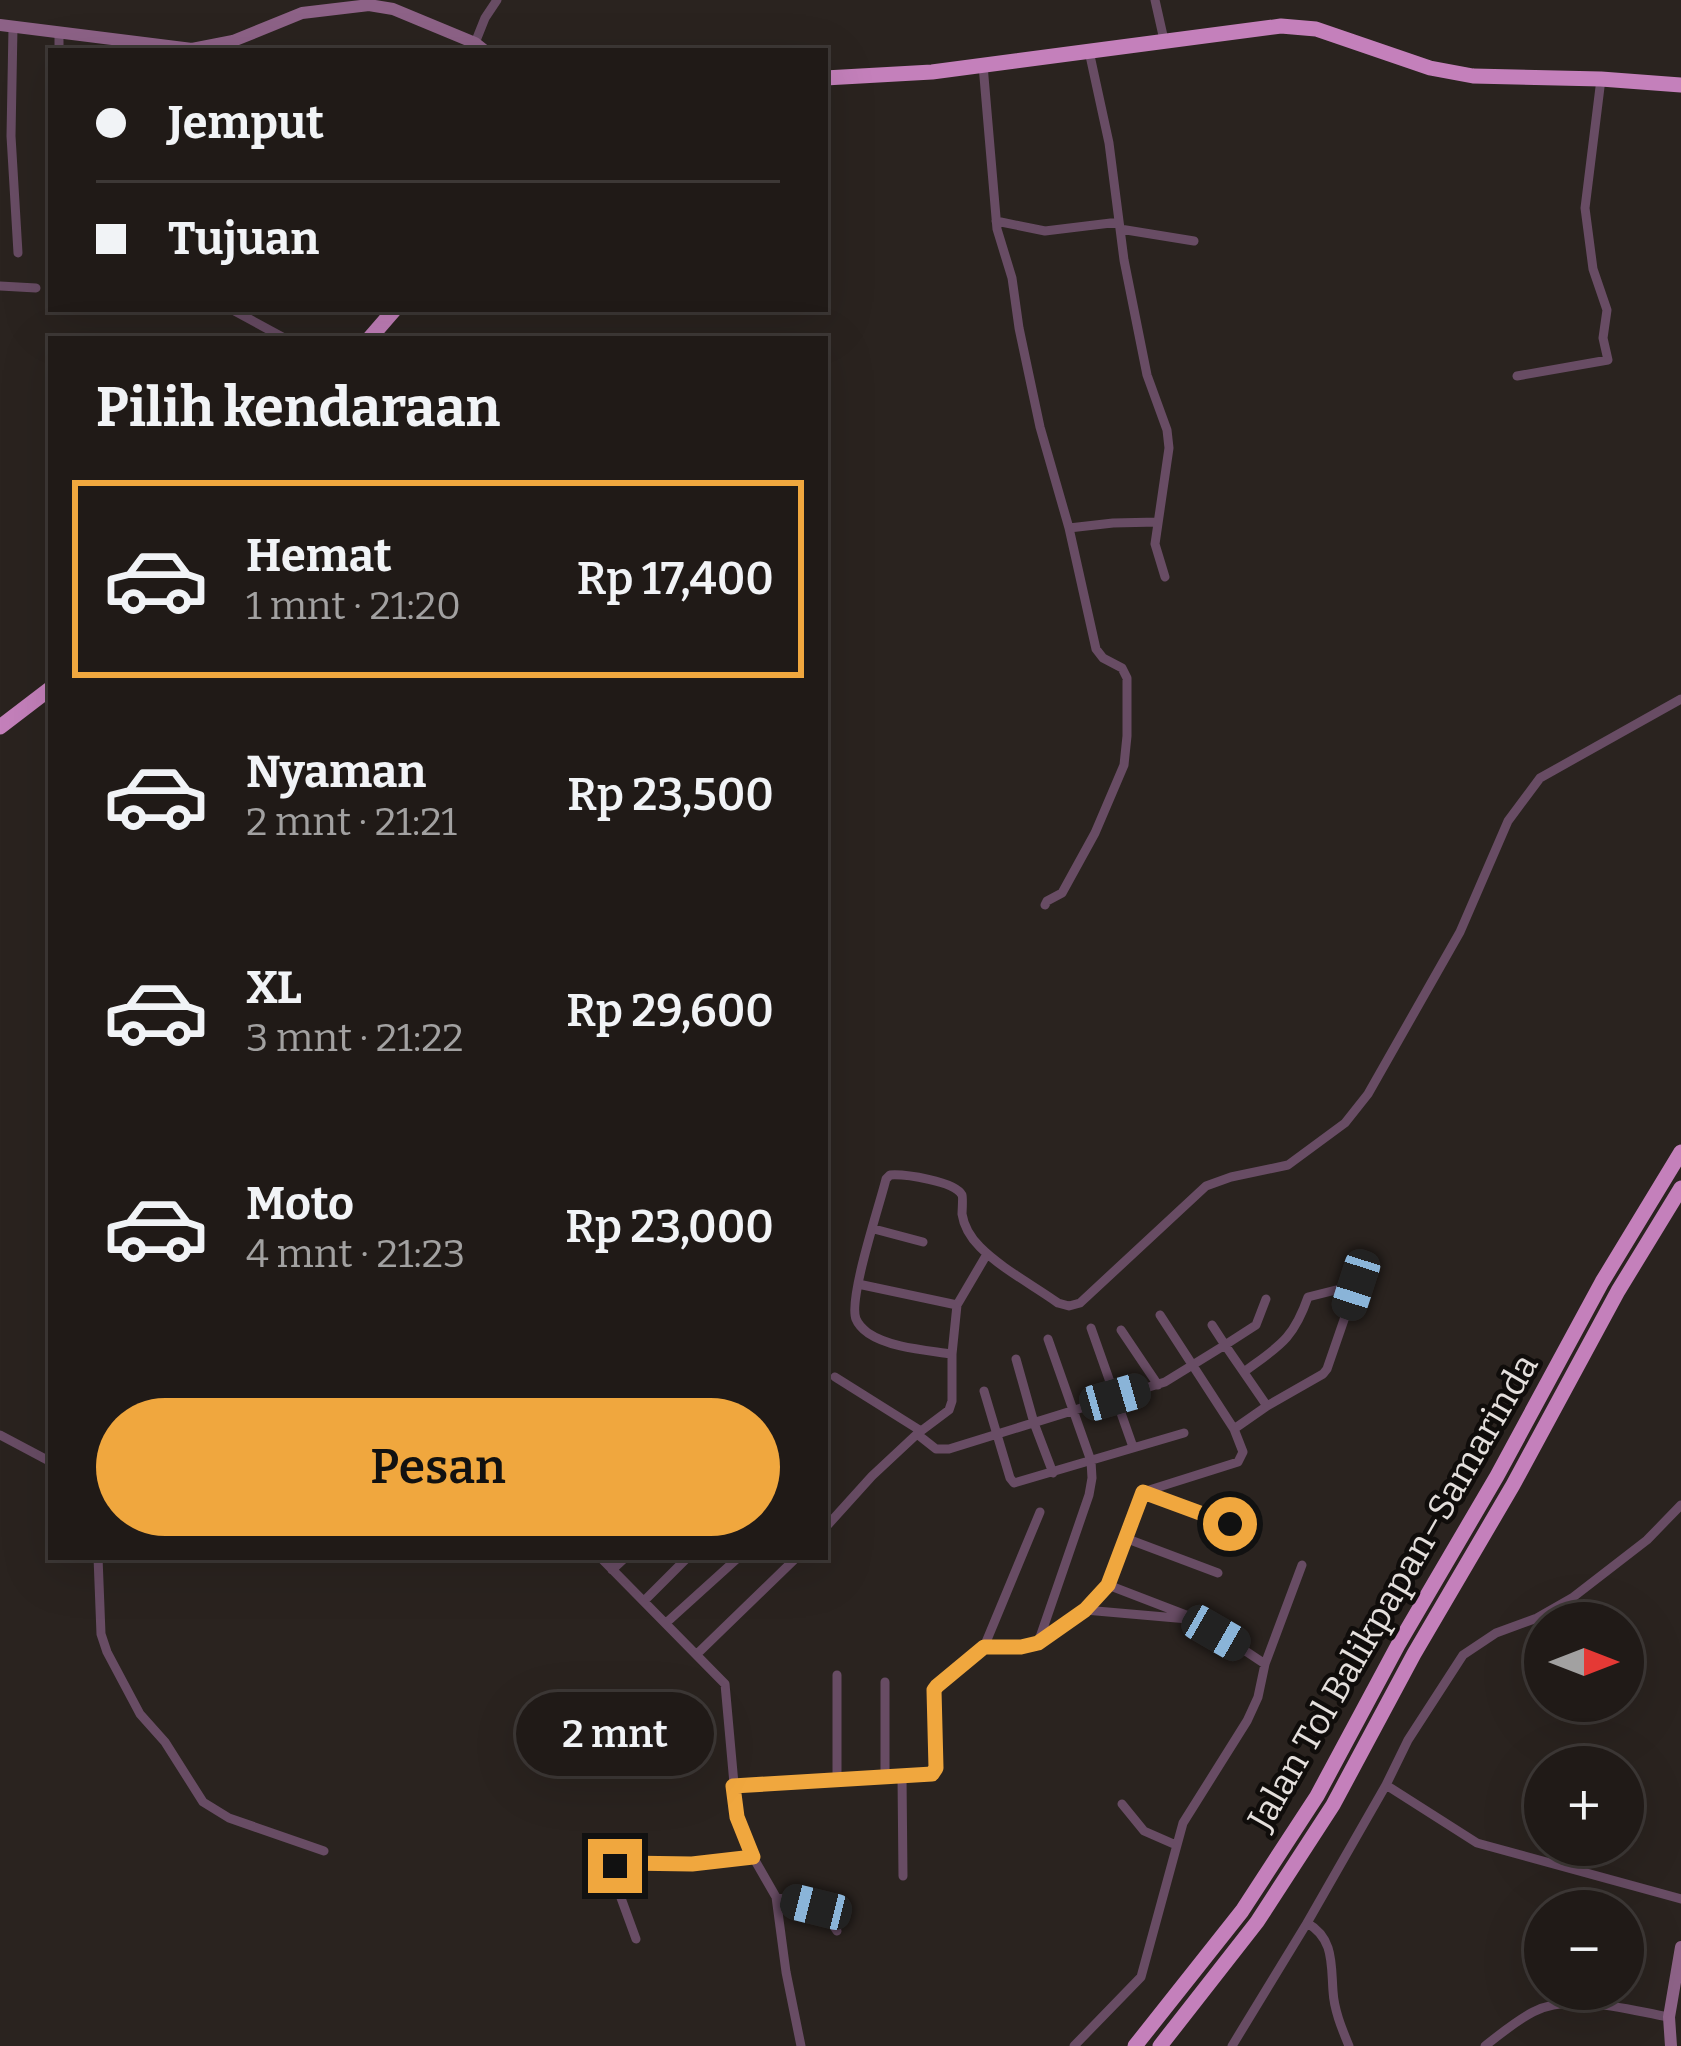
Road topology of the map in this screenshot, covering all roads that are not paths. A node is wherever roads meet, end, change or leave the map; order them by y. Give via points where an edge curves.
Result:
1 (497, 0) edge
2 (1155, 0) edge
3 (347, 3) edge
4 (6, 26) edge
5 (59, 32) junction
6 (1164, 40) junction
7 (234, 46) edge
8 (480, 47) edge
9 (58, 48) edge
10 (177, 48) edge
11 (201, 48) edge
12 (1089, 51) junction
13 (983, 65) junction
14 (828, 78) edge
15 (1600, 79) junction
16 (1681, 85) edge
17 (996, 221) junction
18 (1119, 225) junction
19 (1194, 241) dead end
20 (18, 253) dead end
21 (0, 286) edge
22 (36, 288) dead end
23 (236, 312) edge
24 (392, 312) edge
25 (280, 336) edge
26 (372, 336) edge
27 (1517, 376) dead end
28 (1158, 522) junction
29 (1069, 528) junction
30 (1165, 577) dead end
31 (48, 690) edge
32 (1681, 699) edge
33 (0, 727) edge
34 (1045, 905) dead end
35 (1681, 1152) edge
36 (1681, 1188) edge
37 (874, 1229) junction
38 (923, 1242) dead end
39 (987, 1254) junction
40 (858, 1284) junction
41 (1266, 1299) dead end
42 (957, 1305) junction
43 (1160, 1316) dead end
44 (1211, 1324) dead end
45 (1091, 1328) dead end
46 (1121, 1330) dead end
47 (1048, 1339) dead end
48 (1225, 1345) junction
49 (952, 1354) junction
50 (1016, 1359) dead end
51 (1191, 1366) junction
52 (1244, 1372) junction
53 (836, 1377) dead end
54 (1158, 1385) junction
55 (984, 1391) dead end
56 (1115, 1397) junction
57 (1268, 1406) junction
58 (1073, 1410) junction
59 (1034, 1423) junction
60 (1234, 1430) junction
61 (919, 1433) junction
62 (1184, 1433) dead end
63 (0, 1435) edge
64 (996, 1435) junction
65 (1133, 1447) junction
66 (48, 1460) edge
67 (1090, 1461) junction
68 (1053, 1473) junction
69 (1143, 1492) junction
70 (1681, 1504) edge
71 (1040, 1512) dead end
72 (1230, 1524) dead end
73 (828, 1525) edge
74 (1125, 1538) junction
75 (98, 1560) edge
76 (603, 1560) edge
77 (623, 1560) edge
78 (685, 1560) edge
79 (736, 1560) edge
80 (794, 1560) edge
81 (1302, 1565) dead end
82 (612, 1570) junction
83 (1218, 1573) dead end
84 (1108, 1585) junction
85 (644, 1600) junction
86 (1085, 1610) junction
87 (1199, 1620) junction
88 (666, 1623) junction
89 (1038, 1643) junction
90 (984, 1647) junction
91 (698, 1653) junction
92 (1265, 1664) junction
93 (837, 1675) dead end
94 (885, 1682) dead end
95 (902, 1776) junction
96 (885, 1777) junction
97 (838, 1780) junction
98 (1386, 1785) junction
99 (733, 1786) junction
100 (1122, 1804) dead end
101 (1176, 1845) junction
102 (324, 1851) dead end
103 (753, 1857) junction
104 (903, 1876) dead end
105 (776, 1898) junction
106 (1681, 1898) edge
107 (1307, 1923) junction
108 (837, 1931) dead end
109 (636, 1939) dead end
110 (1681, 1947) edge
111 (1669, 2017) junction
112 (801, 2046) edge
113 (1074, 2046) edge
114 (1135, 2046) edge
115 (1160, 2046) edge
116 (1232, 2046) edge
117 (1349, 2046) edge
118 (1485, 2046) edge
119 (1670, 2046) edge

1 - 8 street
2 - 6 street
3 - 7 street via 292,16
3 - 8 street via 393,9
4 - 5 street
4 - 20 street
5 - 9 street
5 - 10 street
6 - 12 highway
6 - 15 highway via 1302,27 1473,76
7 - 11 street
12 - 13 highway
12 - 18 street
13 - 14 highway
13 - 17 street
15 - 16 highway
15 - 27 street via 1585,208 1607,310 1608,360
17 - 18 street via 1045,231
17 - 29 street
18 - 19 street
18 - 28 street via 1147,375 1168,440
21 - 22 street
23 - 25 street
24 - 26 highway
28 - 29 street
28 - 30 street
29 - 34 street via 1096,649 1127,678 1127,736 1124,765 1095,833 1062,893
31 - 33 highway
32 - 39 street via 1540,778 1508,821 1460,932 1368,1094 1321,1143 1288,1165 1206,1186 1080,1304 1058,1303
35 - 114 highway, Jalan Tol Balikpapan–Samarinda via 1317,1796 1242,1911
36 - 115 highway, Jalan Tol Balikpapan–Samarinda via 1333,1805 1257,1922
37 - 38 street
37 - 39 street via 886,1178 903,1174 960,1193 966,1229
37 - 40 street
39 - 42 street
40 - 42 street
40 - 49 street via 856,1321 865,1331
41 - 48 street via 1256,1325
42 - 49 street
43 - 51 street
44 - 48 street
45 - 56 street
46 - 54 street
47 - 58 street
48 - 51 street
48 - 52 street
49 - 61 street via 952,1401
50 - 59 street
51 - 54 street
51 - 60 street
52 - 57 street
52 - 57 street via 1288,1338 1308,1297 1356,1285 1327,1369
53 - 61 street
54 - 56 street
55 - 64 street
56 - 58 street
56 - 65 street
57 - 60 street
58 - 59 street
58 - 67 street
59 - 64 street
59 - 68 street
60 - 69 street via 1243,1452 1238,1462
61 - 64 street via 939,1450
61 - 73 street
62 - 65 street
63 - 66 street
64 - 68 street via 1014,1484
65 - 67 street
67 - 68 street
67 - 89 street via 1089,1495
69 - 72 street
69 - 74 street
70 - 98 street via 1572,1598 1463,1655
71 - 90 street
74 - 83 street
74 - 84 street
75 - 102 street via 107,1652 203,1802
76 - 82 street
77 - 82 street
78 - 85 street
79 - 88 street
80 - 91 street
81 - 92 street
82 - 85 street
84 - 86 street
84 - 87 street
85 - 88 street
86 - 87 street
86 - 89 street
87 - 92 street
88 - 91 street
89 - 90 street
90 - 95 street via 934,1690 935,1771
91 - 99 street via 727,1690
92 - 101 street via 1247,1721
93 - 97 street
94 - 96 street
95 - 96 street
95 - 104 street
96 - 97 street
97 - 99 street
98 - 106 street via 1477,1843
98 - 107 street
99 - 103 street
100 - 101 street via 1144,1831
101 - 113 street via 1144,1970
103 - 105 street
103 - 109 street via 615,1866
105 - 108 street via 824,1911
105 - 112 street
107 - 116 street
107 - 117 street via 1332,1955
110 - 111 street
111 - 118 street via 1552,2005
111 - 119 street

